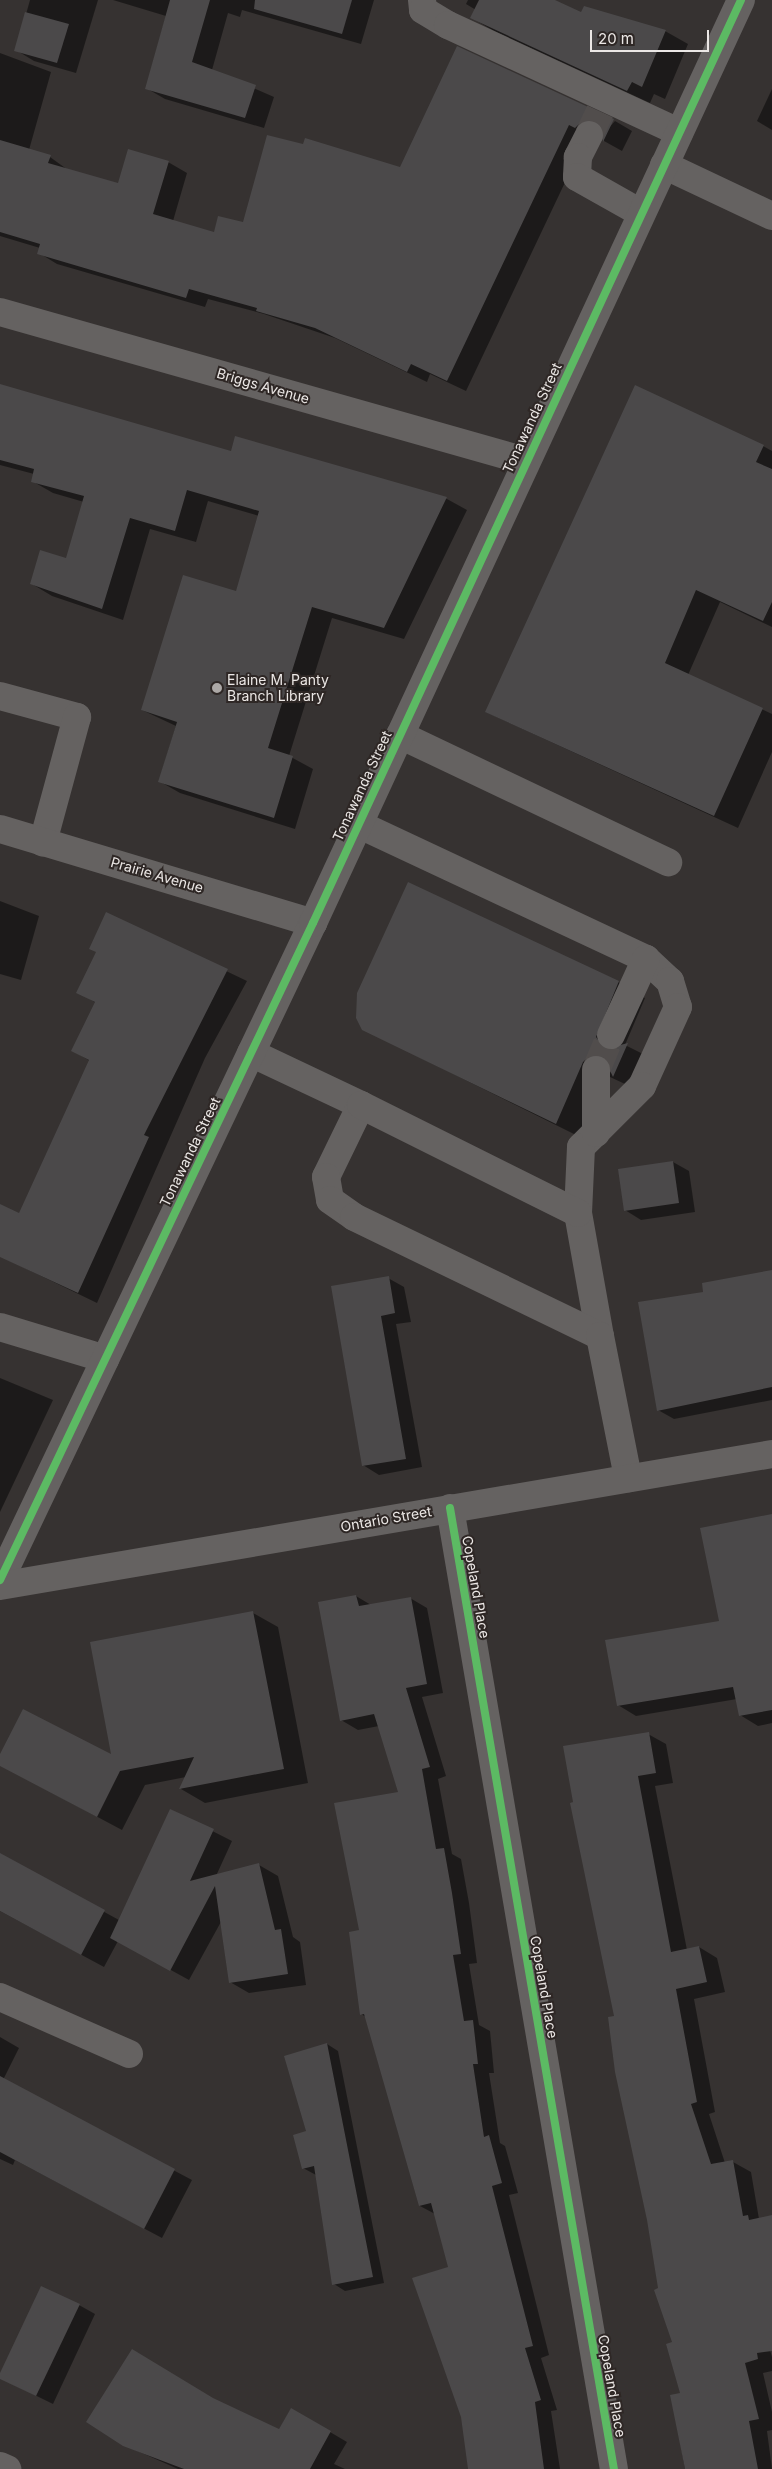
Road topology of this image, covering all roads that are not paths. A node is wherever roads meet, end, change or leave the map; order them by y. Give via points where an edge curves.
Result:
1 (422, 0) edge
2 (741, 0) edge
3 (599, 115) junction
4 (679, 132) junction
5 (664, 165) junction
6 (641, 213) junction
7 (772, 216) edge
8 (0, 312) edge
9 (526, 461) junction
10 (0, 696) edge
11 (400, 735) junction
12 (358, 824) junction
13 (0, 829) edge
14 (43, 842) junction
15 (668, 862) dead end
16 (313, 923) junction
17 (646, 959) junction
18 (611, 1036) tunnel mouth
19 (251, 1053) junction
20 (596, 1070) tunnel mouth
21 (361, 1105) junction
22 (596, 1133) junction
23 (578, 1213) junction
24 (0, 1327) edge
25 (600, 1336) junction
26 (105, 1359) junction
27 (772, 1454) edge
28 (628, 1478) junction
29 (450, 1508) junction
30 (0, 1580) edge
31 (0, 1586) edge
32 (0, 1997) edge
33 (129, 2054) dead end
34 (0, 2466) edge
35 (7, 2469) edge
36 (614, 2469) edge

1 - 3 street via 423,10
2 - 4 street, Tonawanda Street
3 - 4 street
3 - 6 street via 578,158 576,177
4 - 5 street, Tonawanda Street
5 - 6 street, Tonawanda Street
5 - 7 street
6 - 9 street, Tonawanda Street
8 - 9 street, Briggs Avenue
9 - 11 street, Tonawanda Street
10 - 14 street via 76,717
11 - 12 street, Tonawanda Street
11 - 15 street
12 - 16 street, Tonawanda Street
12 - 17 street
13 - 14 street, Prairie Avenue
14 - 16 street, Prairie Avenue
16 - 19 street, Tonawanda Street
17 - 18 street
17 - 22 street via 670,981 678,1007 642,1086
19 - 21 street
19 - 26 street, Tonawanda Street
20 - 22 street
21 - 23 street
21 - 25 street via 326,1178 330,1200 354,1217
22 - 23 street via 581,1147
23 - 25 street
24 - 26 street
25 - 28 street
26 - 30 street, Tonawanda Street
27 - 28 street, Ontario Street
28 - 29 street, Ontario Street
29 - 31 street, Ontario Street
29 - 36 street, Copeland Place
32 - 33 street
34 - 35 street

